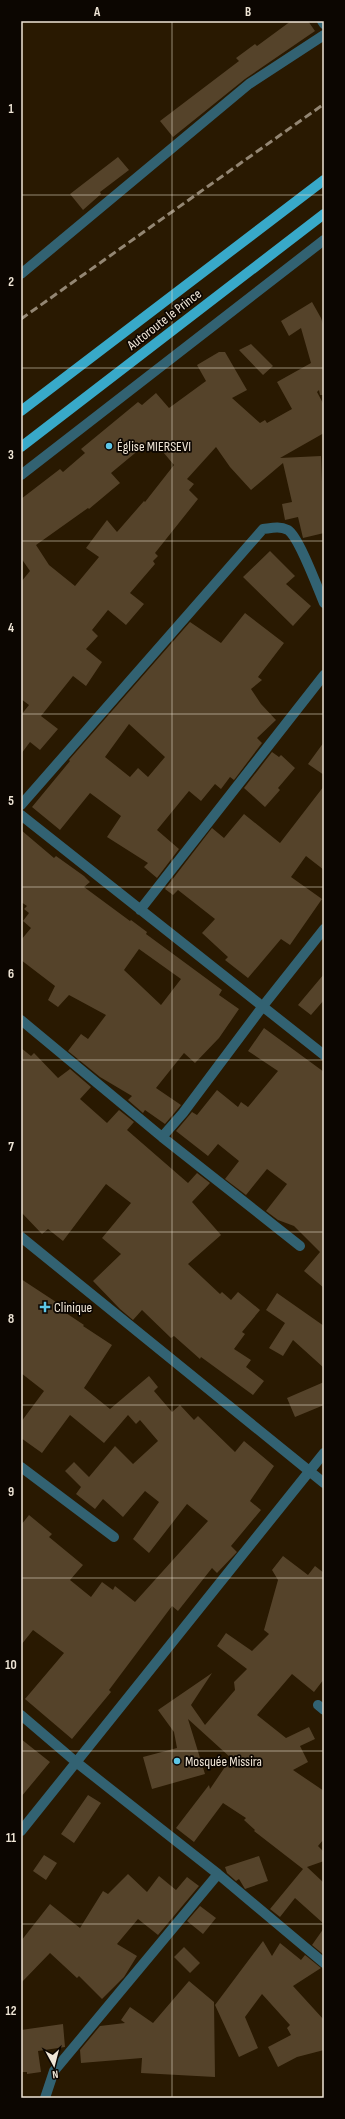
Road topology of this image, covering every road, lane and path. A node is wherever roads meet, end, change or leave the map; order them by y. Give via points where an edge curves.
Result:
1 (322, 21) edge
2 (324, 24) edge
3 (324, 35) edge
4 (324, 180) edge
5 (324, 214) edge
6 (324, 240) edge
7 (21, 274) edge
8 (21, 411) edge
9 (21, 447) edge
10 (21, 475) edge
11 (324, 603) edge
12 (324, 675) edge
13 (21, 805) edge
14 (21, 815) edge
15 (140, 910) junction
16 (324, 928) edge
17 (263, 1006) junction
18 (21, 1020) edge
19 (324, 1055) edge
20 (162, 1137) junction
21 (21, 1237) edge
22 (300, 1246) dead end
23 (324, 1453) edge
24 (21, 1467) edge
25 (309, 1471) junction
26 (324, 1483) edge
27 (114, 1537) dead end
28 (21, 1714) edge
29 (76, 1762) junction
30 (21, 1831) edge
31 (218, 1874) junction
32 (324, 1963) edge
33 (45, 2098) edge

1 - 2 street
3 - 7 street via 249,84
4 - 8 main road, Autoroute le Prince
5 - 9 main road, Autoroute le Prince
6 - 10 street
11 - 13 street via 299,544 289,531 277,527 263,530
12 - 15 street
14 - 15 street
15 - 17 street
16 - 17 street
17 - 19 street
17 - 20 street via 202,1089
18 - 20 street
20 - 22 street
21 - 25 street
23 - 25 street
24 - 27 street
25 - 26 street
25 - 29 street
28 - 29 street
29 - 30 street
29 - 31 street
31 - 32 street
31 - 33 street via 54,2071

